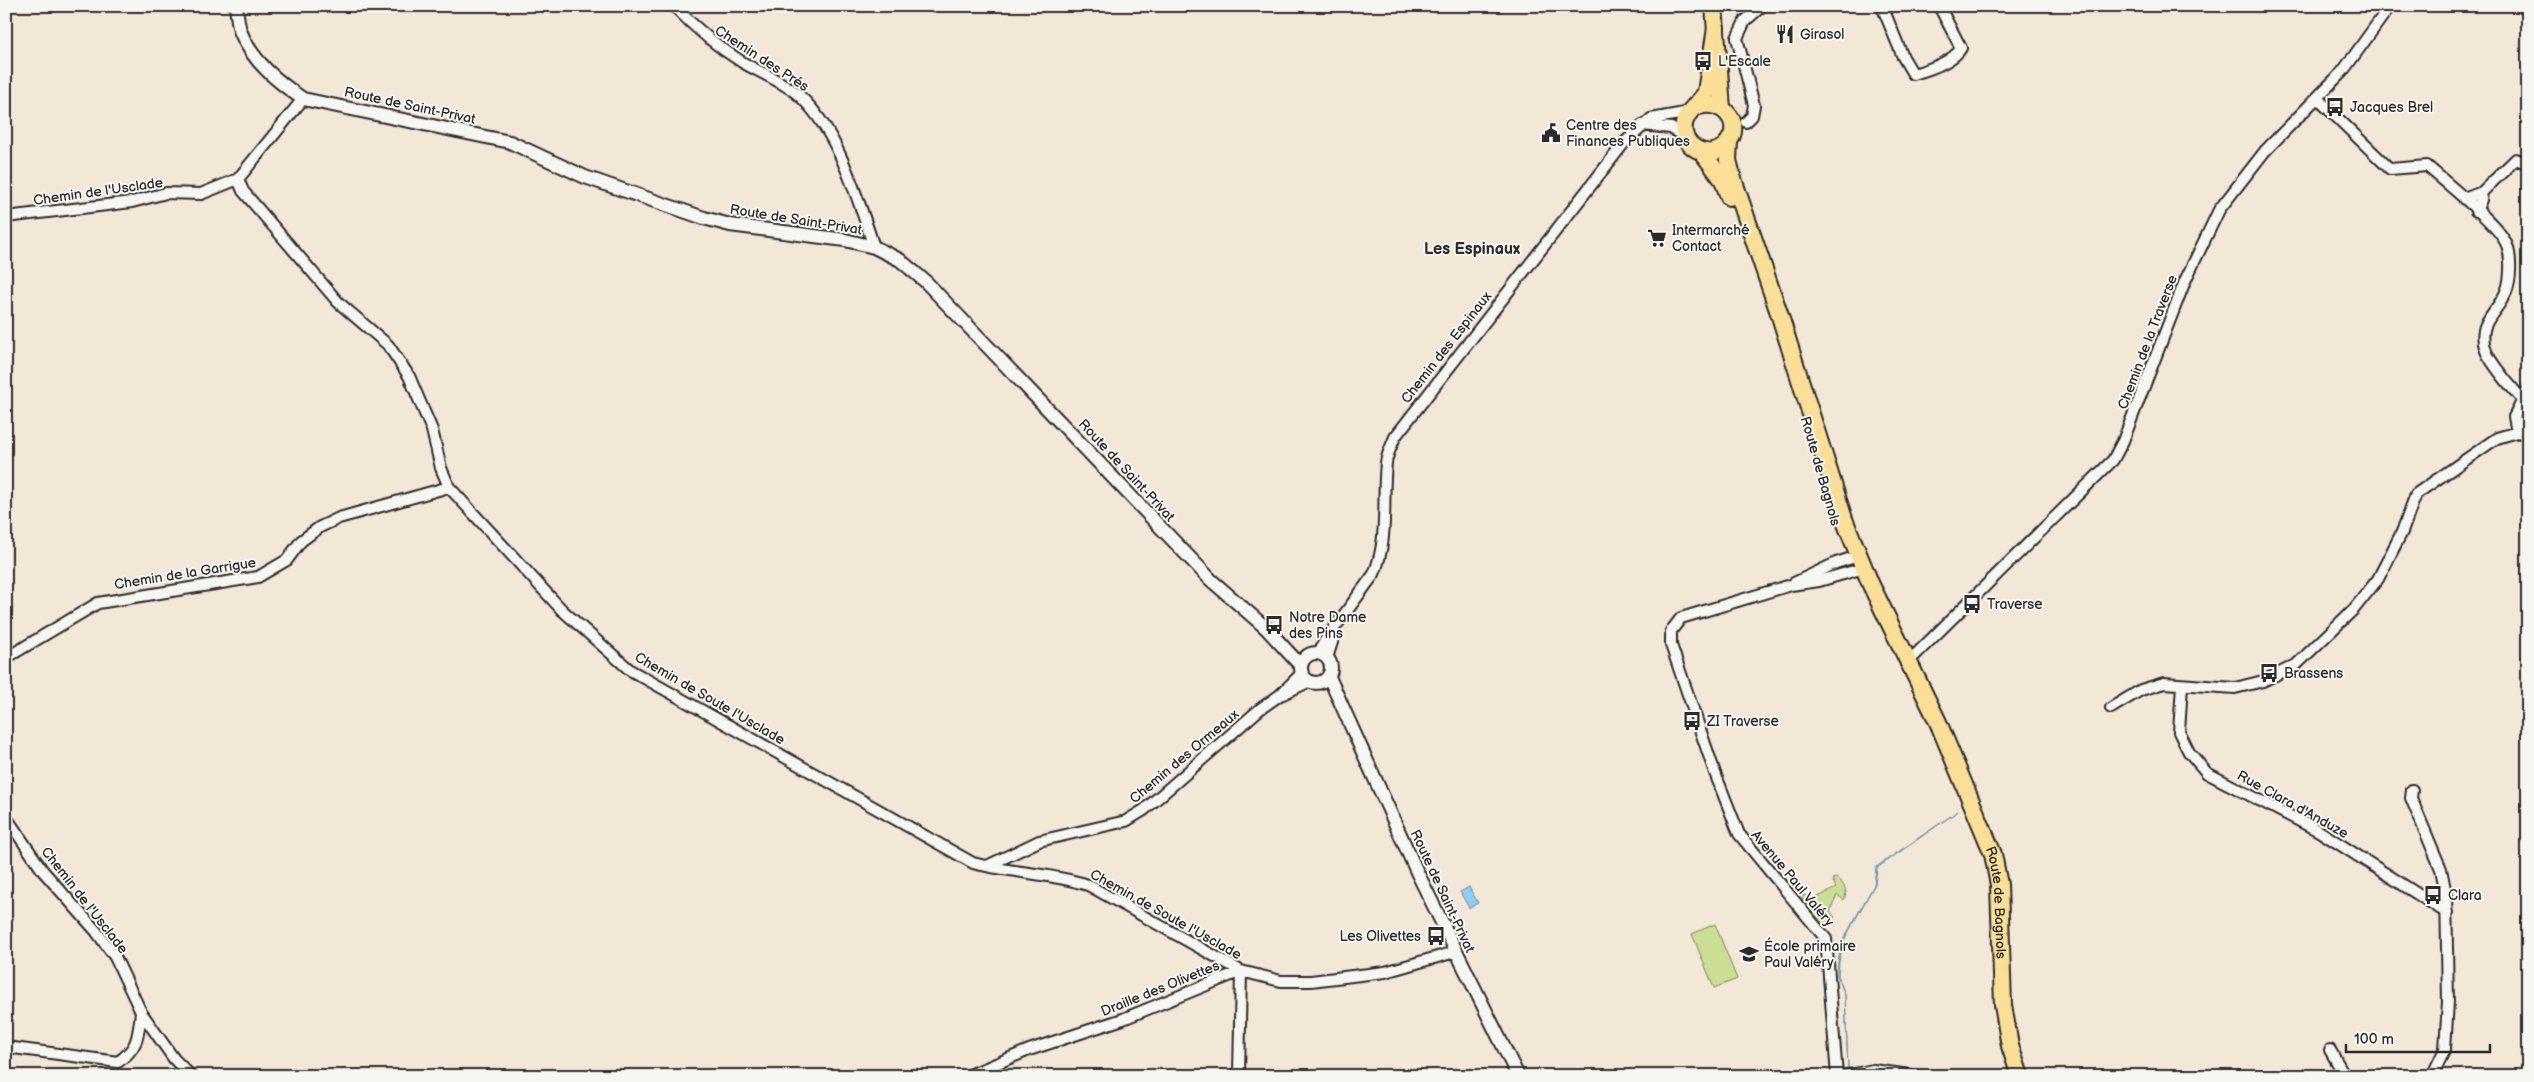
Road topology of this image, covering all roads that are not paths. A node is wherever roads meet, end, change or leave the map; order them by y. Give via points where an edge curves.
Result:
1 (236, 6) edge
2 (674, 6) edge
3 (1714, 6) edge
4 (1762, 6) edge
5 (1882, 6) edge
6 (1939, 6) edge
7 (2390, 6) edge
8 (1716, 28) junction
9 (2317, 98) junction
10 (303, 99) junction
11 (1723, 108) junction
12 (1691, 110) junction
13 (1746, 122) junction
14 (1642, 125) junction
15 (1686, 138) junction
16 (1730, 138) junction
17 (1702, 152) junction
18 (2528, 164) edge
19 (238, 179) junction
20 (2482, 192) junction
21 (2464, 199) junction
22 (2476, 211) junction
23 (6, 217) edge
24 (1752, 244) junction
25 (874, 247) junction
26 (2528, 390) edge
27 (2522, 400) junction
28 (2516, 432) junction
29 (2528, 434) edge
30 (450, 487) junction
31 (1856, 564) junction
32 (6, 658) edge
33 (1906, 664) junction
34 (1312, 667) junction
35 (1329, 676) junction
36 (2182, 685) junction
37 (2112, 708) dead end
38 (1346, 716) junction
39 (2412, 790) dead end
40 (6, 817) edge
41 (987, 866) junction
42 (2447, 913) junction
43 (1455, 952) junction
44 (1241, 971) junction
45 (141, 1012) junction
46 (6, 1047) edge
47 (2330, 1050) dead end
48 (191, 1076) edge
49 (967, 1076) edge
50 (1239, 1076) edge
51 (1518, 1076) edge
52 (1837, 1076) edge
53 (1845, 1076) edge
54 (1917, 1076) edge
55 (2020, 1076) edge
56 (2345, 1076) edge
57 (2432, 1076) edge

1 - 10 street, Route de Saint-Privat via 240,33 258,62
2 - 25 street, Chemin des Prés via 700,34 794,92 820,117 842,163
3 - 8 main road
4 - 13 street via 1745,21 1737,38 1754,105 1752,116
5 - 6 street via 1903,57 1914,74 1958,54 1961,48
7 - 9 street, Chemin de la Traverse via 2343,71
8 - 11 main road
8 - 12 main road via 1706,92
9 - 21 street via 2390,169 2427,166
9 - 33 street, Chemin de la Traverse via 2265,151 2219,210 2185,282 2123,442 2113,460
10 - 19 street, Chemin de l'Usclade
10 - 25 street, Route de Saint-Privat via 510,142 585,177 704,218
11 - 12 main road via 1707,103
11 - 13 street via 1736,119
11 - 16 main road via 1732,120
12 - 14 street, Chemin des Espinaux via 1651,119
12 - 15 main road via 1684,124
13 - 16 street
14 - 15 street via 1671,128
14 - 34 street, Chemin des Espinaux via 1624,143 1395,437 1386,461 1383,549 1379,564 1342,617 1330,644
15 - 17 main road via 1692,147
16 - 17 main road via 1717,151
16 - 24 main road via 1728,160
17 - 24 main road via 1723,180
18 - 20 street via 2519,159 2512,161
19 - 23 street, Chemin de l'Usclade via 201,194 166,193 132,202
19 - 30 street, Chemin de Soute l'Usclade via 243,191 315,277 338,302 388,345 409,376 432,430 441,468
20 - 21 street
20 - 22 street
21 - 22 street
22 - 27 street via 2506,244 2510,269 2506,292 2485,323 2483,338 2487,353
24 - 31 main road, Route de Bagnols via 1831,498
25 - 34 street, Route de Saint-Privat via 900,260 926,282 1211,580
26 - 27 street
27 - 28 street via 2514,417
28 - 29 street
28 - 36 street via 2497,438 2416,494 2402,532 2378,579 2354,609 2296,666 2235,688
30 - 32 street, Chemin de la Garrigue via 339,518 320,527 302,541 287,560 258,577 98,603
30 - 41 street, Chemin de Soute l'Usclade via 562,610 630,670 973,863
31 - 33 main road, Route de Bagnols
31 - 52 street, Avenue Paul Valéry via 1836,563 1791,585 1681,618 1671,631 1671,645 1714,773 1739,834 1826,939
33 - 55 main road, Route de Bagnols via 1986,835 1996,870 2003,1005 2010,1046
34 - 35 street
34 - 35 street, Route de Saint-Privat via 1331,667
34 - 38 street, Route de Saint-Privat
34 - 41 street, Chemin des Ormeaux via 1126,822 1039,841
35 - 38 street, Route de Saint-Privat
36 - 37 street via 2164,683 2141,690
36 - 42 street, Rue Clara d'Anduze via 2179,732 2189,752 2206,773 2320,831
38 - 43 street, Route de Saint-Privat
39 - 42 street via 2411,798 2441,869
40 - 45 street, Chemin de l'Usclade via 43,871 115,957
41 - 44 street, Chemin de Soute l'Usclade via 1065,877 1088,885
42 - 57 street via 2445,1049
43 - 44 street, Draille des Olivettes via 1385,972 1311,981 1280,981
43 - 51 street, Route de Saint-Privat
44 - 49 street, Draille des Olivettes via 1123,1019 1029,1050
44 - 50 street
45 - 46 street via 136,1044 130,1054 118,1062
45 - 48 street, Chemin de l'Usclade via 174,1059
47 - 56 street
53 - 54 street via 1873,1070

